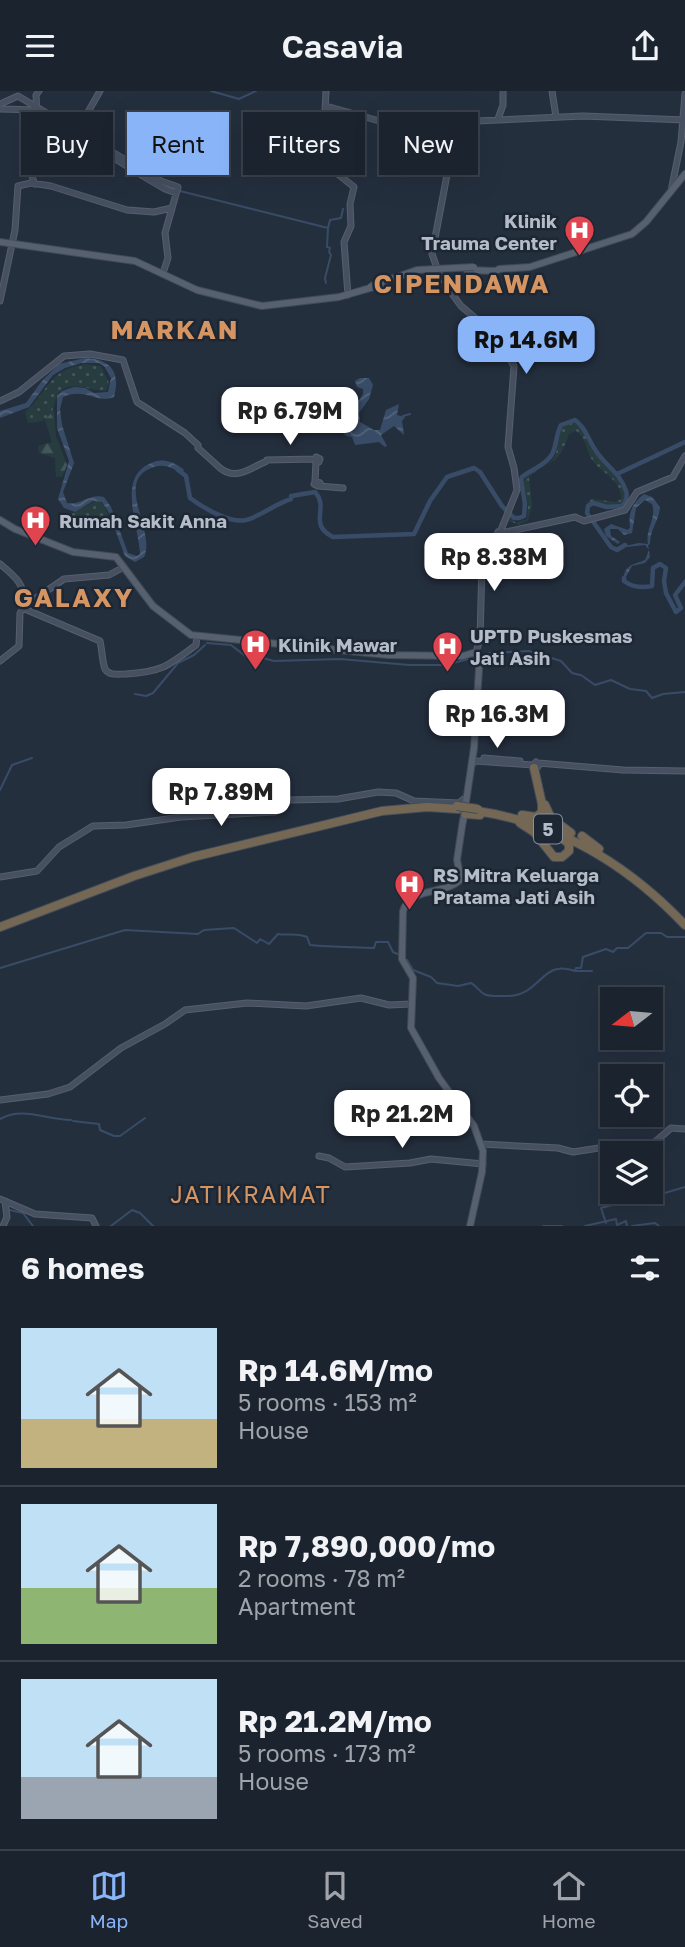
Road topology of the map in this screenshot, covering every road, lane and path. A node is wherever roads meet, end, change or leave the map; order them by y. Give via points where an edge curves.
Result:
1 (39, 91) edge
2 (98, 91) edge
3 (326, 91) edge
4 (503, 91) edge
5 (552, 91) edge
6 (685, 94) edge
7 (0, 106) edge
8 (326, 106) junction
9 (36, 108) junction
10 (42, 112) edge
11 (86, 112) edge
12 (556, 117) junction
13 (498, 119) junction
14 (478, 120) edge
15 (684, 120) edge
16 (379, 122) edge
17 (113, 156) edge
18 (685, 174) edge
19 (449, 175) edge
20 (35, 184) junction
21 (671, 192) junction
22 (172, 208) junction
23 (0, 242) edge
24 (15, 245) junction
25 (436, 268) junction
26 (498, 269) junction
27 (163, 273) junction
28 (6, 286) junction
29 (368, 288) junction
30 (348, 295) junction
31 (0, 302) edge
32 (0, 310) edge
33 (0, 401) edge
34 (685, 457) edge
35 (343, 487) dead end
36 (0, 520) edge
37 (498, 535) junction
38 (0, 564) edge
39 (122, 570) junction
40 (197, 636) junction
41 (476, 654) junction
42 (0, 660) edge
43 (475, 759) junction
44 (537, 765) junction
45 (685, 771) edge
46 (479, 810) junction
47 (461, 811) junction
48 (510, 817) junction
49 (613, 861) junction
50 (0, 877) edge
51 (685, 923) edge
52 (0, 926) edge
53 (411, 1004) junction
54 (0, 1100) edge
55 (685, 1129) edge
56 (481, 1144) junction
57 (319, 1156) dead end
58 (483, 1164) junction
59 (2, 1200) edge
60 (5, 1221) edge
61 (96, 1226) edge
62 (470, 1226) edge

1 - 9 street
2 - 11 street
3 - 8 street
4 - 13 street
5 - 12 street
6 - 15 street
7 - 9 street
7 - 9 street via 18,96
8 - 16 street
8 - 30 street via 324,130 333,165 354,187 351,226 344,242
9 - 10 street
9 - 20 street via 28,163
12 - 13 street
12 - 15 street
13 - 14 street
15 - 21 street
17 - 22 street via 165,189 177,190
18 - 21 main road
19 - 25 street via 433,244
20 - 22 street via 127,210
20 - 24 street via 17,187
21 - 26 main road via 632,234 529,267
22 - 27 street via 165,233 168,255
23 - 24 main road
24 - 27 main road via 135,261
24 - 28 street
25 - 26 main road
25 - 26 main road via 468,265
25 - 29 main road
25 - 37 street via 460,306 496,338 513,370 506,446 514,492
26 - 29 main road, bridge via 417,270
27 - 30 main road via 197,290 262,306
28 - 31 street
28 - 32 street
29 - 30 main road
33 - 35 street via 19,393 64,356 88,353 123,361 137,403 185,433 227,473 244,473 266,461 316,461 318,483
34 - 37 street via 674,475 637,492 625,510
36 - 39 main road via 69,551 111,555
37 - 41 street via 482,563
38 - 40 street via 22,585 27,610 100,641 109,673 158,671 196,645
39 - 40 main road via 154,608 184,632
39 - 42 street via 105,577 69,578 26,606 18,613 19,646
40 - 41 main road via 405,656
41 - 43 main road via 480,666
43 - 44 street
43 - 47 main road
43 - 47 main road
44 - 45 street
44 - 46 highway via 543,807 538,816
44 - 49 highway via 547,811
46 - 47 highway, 5, bridge
46 - 48 highway, 5
46 - 49 highway, 5 via 540,823
47 - 48 highway via 522,824 554,856 568,852 565,840
47 - 49 highway via 521,825 556,859 583,849
47 - 50 street via 379,792 290,800 274,812 97,825 59,847 37,871
47 - 52 highway, 5 via 391,807 313,823 163,863
47 - 53 main road via 457,860 461,879 455,885 415,896 403,911 402,956 413,978
48 - 49 highway, 5 via 559,834
49 - 51 highway, 5
53 - 54 street via 389,1006 361,998 306,1006 247,1003 187,1009 121,1048 70,1087
53 - 56 main road via 415,1037
55 - 56 street via 672,1127 643,1146 576,1152
56 - 58 main road
57 - 58 street via 345,1167 431,1159
58 - 62 main road
59 - 60 street
59 - 61 street via 35,1214 92,1218

